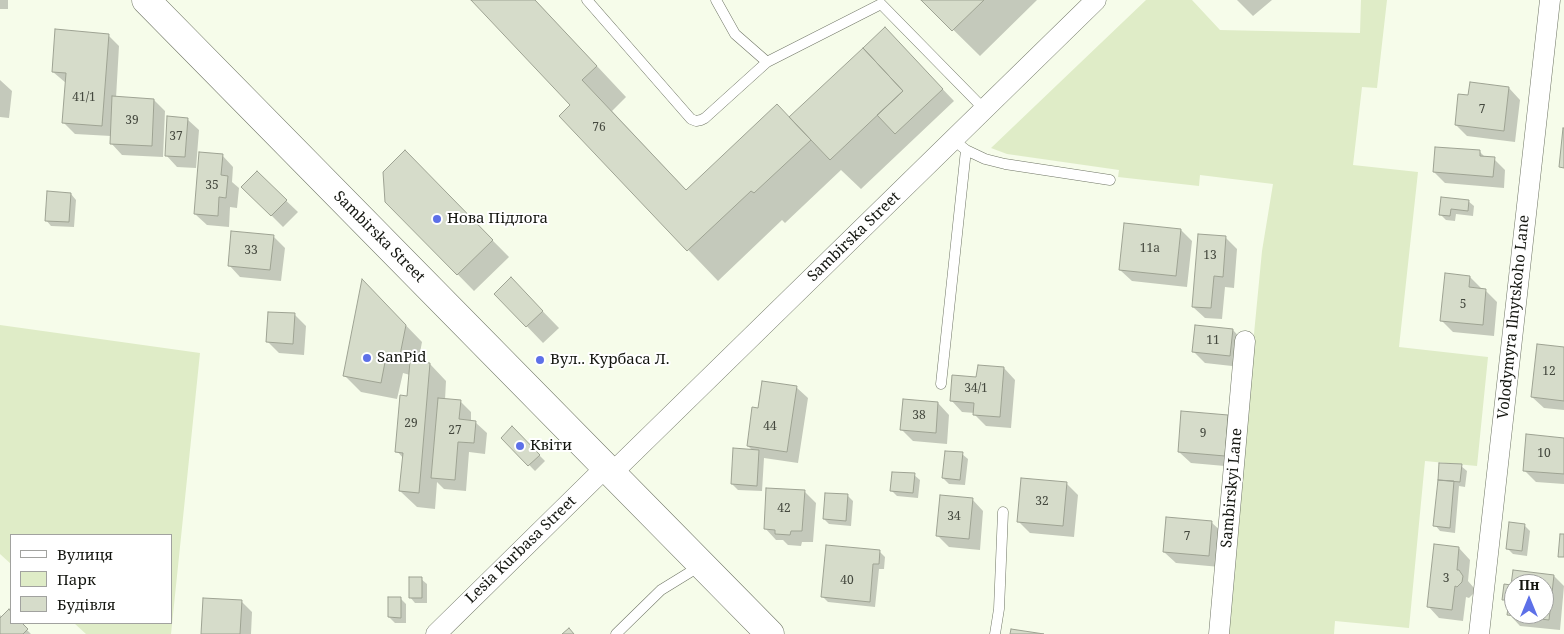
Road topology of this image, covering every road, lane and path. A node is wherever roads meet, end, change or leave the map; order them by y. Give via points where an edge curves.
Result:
1 (146, 0) edge
2 (586, 0) edge
3 (716, 0) edge
4 (1096, 0) edge
5 (1550, 0) edge
6 (884, 2) edge
7 (767, 62) junction
8 (984, 109) junction
9 (960, 145) junction
10 (1110, 180) dead end
11 (1245, 341) dead end
12 (941, 384) dead end
13 (609, 470) junction
14 (1003, 512) dead end
15 (702, 564) junction
16 (436, 634) edge
17 (616, 634) edge
18 (770, 634) edge
19 (995, 634) edge
20 (1219, 634) edge
21 (1478, 634) edge

1 - 13 main road, Sambirska Street
2 - 7 lane via 691,119 706,118
3 - 7 lane via 735,34
4 - 8 street, Sambirska Street
5 - 21 street, Volodymyra Ilnytskoho Lane
6 - 7 lane
6 - 8 lane
8 - 9 street, Sambirska Street
9 - 10 lane via 985,159 1005,164
9 - 12 lane
9 - 13 street, Sambirska Street
11 - 20 street, Sambirskyi Lane
13 - 15 main road, Sambirska Street
13 - 16 street, Lesia Kurbasa Street
14 - 19 lane
15 - 17 lane via 661,590
15 - 18 main road, Sambirska Street

